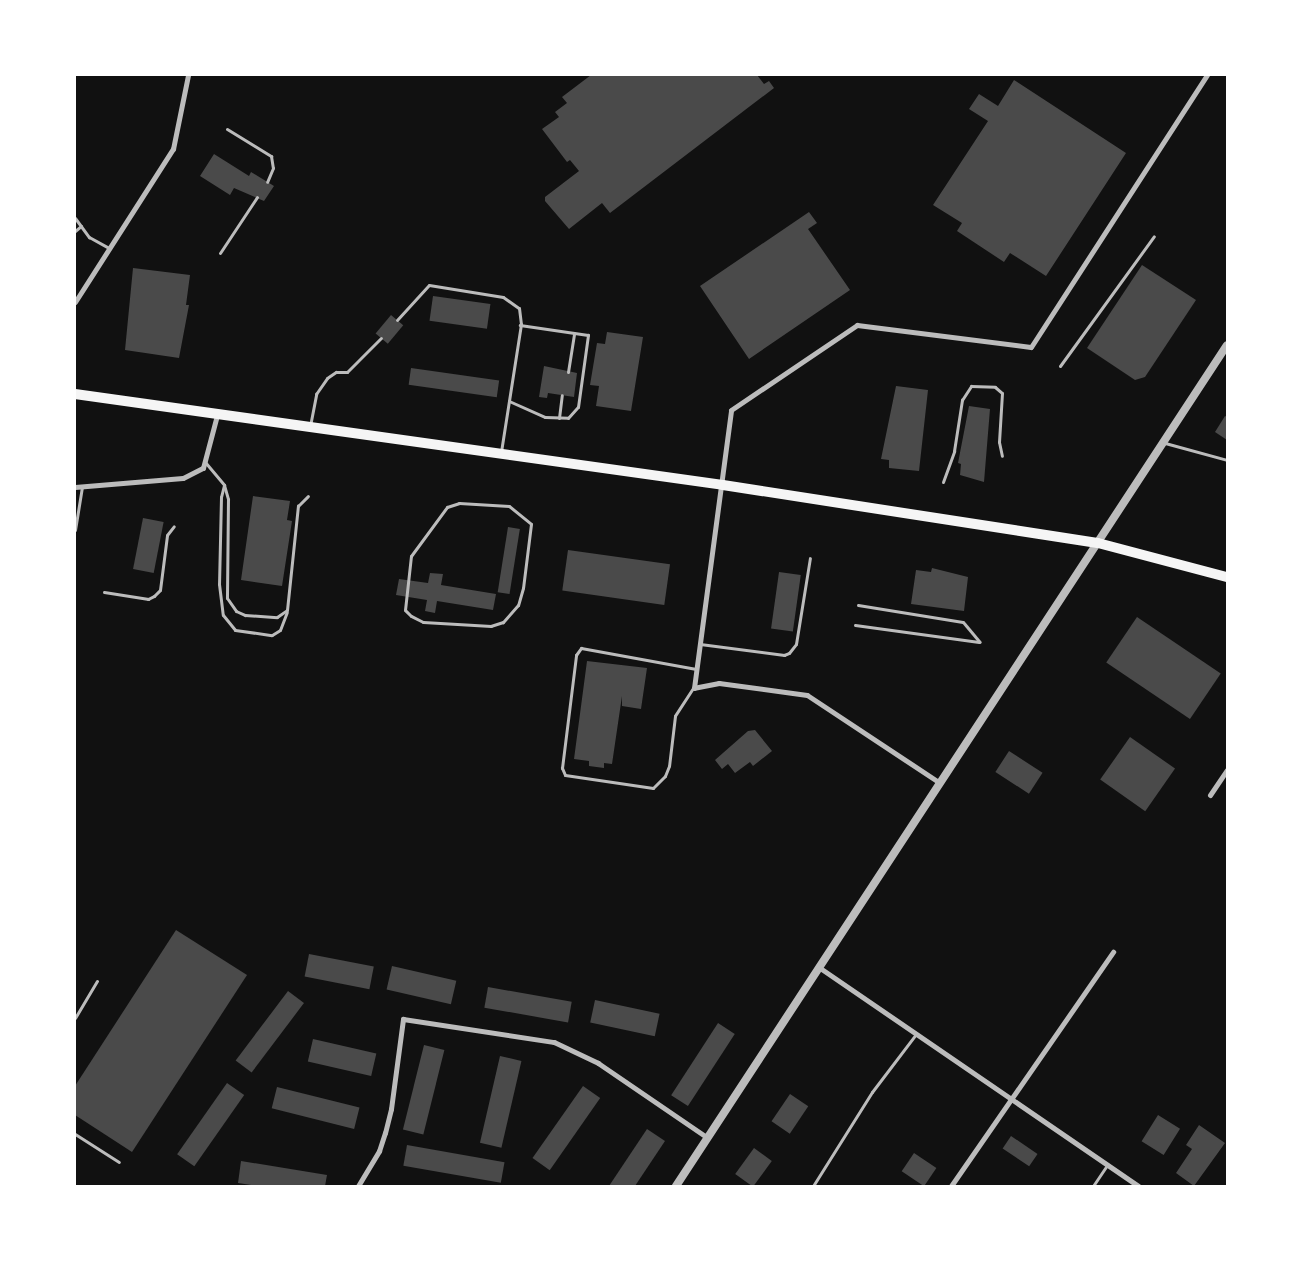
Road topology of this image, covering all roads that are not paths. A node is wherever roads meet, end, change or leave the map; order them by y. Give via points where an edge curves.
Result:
1 (188, 75) edge
2 (1207, 75) edge
3 (227, 129) dead end
4 (267, 182) dead end
5 (257, 197) dead end
6 (75, 218) edge
7 (81, 226) junction
8 (75, 231) edge
9 (1154, 236) dead end
10 (109, 249) junction
11 (220, 253) dead end
12 (75, 302) edge
13 (397, 320) dead end
14 (520, 325) junction
15 (574, 333) junction
16 (381, 338) dead end
17 (1227, 345) edge
18 (1060, 366) dead end
19 (568, 372) dead end
20 (75, 394) edge
21 (562, 395) dead end
22 (509, 402) junction
23 (217, 415) junction
24 (559, 418) junction
25 (310, 428) junction
26 (1163, 442) junction
27 (501, 454) junction
28 (1002, 456) dead end
29 (1227, 460) edge
30 (205, 461) junction
31 (943, 482) dead end
32 (224, 485) junction
33 (723, 485) junction
34 (82, 486) junction
35 (75, 487) edge
36 (308, 496) dead end
37 (488, 503) joint
38 (174, 526) dead end
39 (75, 530) edge
40 (1098, 543) junction
41 (810, 558) dead end
42 (1227, 577) edge
43 (104, 592) dead end
44 (858, 605) dead end
45 (288, 610) junction
46 (855, 625) dead end
47 (700, 644) junction
48 (696, 669) junction
49 (694, 688) junction
50 (1227, 770) edge
51 (940, 783) junction
52 (1210, 795) dead end
53 (1113, 952) dead end
54 (820, 968) junction
55 (97, 980) dead end
56 (75, 1018) edge
57 (916, 1034) junction
58 (1009, 1098) junction
59 (75, 1134) edge
60 (708, 1138) junction
61 (119, 1162) dead end
62 (1107, 1165) junction
63 (358, 1186) edge
64 (676, 1186) edge
65 (813, 1186) edge
66 (951, 1186) edge
67 (1093, 1186) edge
68 (1138, 1186) edge

1 - 10 street via 173,149
2 - 33 street via 1031,347 857,325 731,410
3 - 4 lane via 271,156 273,168
5 - 11 lane
6 - 7 lane
7 - 8 lane
7 - 10 lane via 89,237
9 - 18 lane
10 - 12 street
13 - 14 lane via 429,285 502,297 519,308
14 - 15 lane
14 - 22 lane
15 - 19 lane
15 - 24 lane via 588,335 578,407 568,418
16 - 25 lane via 347,372 336,372 323,383 316,394
17 - 26 street
20 - 23 highway
21 - 24 lane
22 - 24 lane via 545,417
22 - 27 lane
23 - 25 highway
23 - 30 street
25 - 27 highway
26 - 29 lane
26 - 40 street
27 - 33 highway
28 - 31 lane via 999,442 1002,393 995,387 971,386 964,393 954,452
30 - 32 lane
30 - 34 street via 203,468 183,478
32 - 45 lane via 228,499 226,598 245,615 277,617
32 - 45 lane via 219,584 223,615 235,630 272,635 280,630
33 - 40 highway
33 - 47 street
34 - 35 street
34 - 39 lane
36 - 45 lane via 298,506
37 - 37 lane via 458,503 447,507 420,541 411,556 405,596 406,610 411,616 424,622 491,626 503,622 518,604 531,524 508,506
38 - 43 lane via 167,535 160,590 154,596
40 - 42 highway
40 - 51 street
41 - 47 lane via 796,644 788,653
44 - 46 lane via 963,622 980,642
47 - 48 street
48 - 49 street
48 - 49 lane via 581,648 576,655 562,768 565,776 653,788 659,784 669,766 675,716
49 - 51 street via 719,683 807,694
50 - 52 street
51 - 54 street
53 - 58 street
54 - 57 street
54 - 60 street
55 - 56 lane
57 - 58 street
57 - 65 lane via 872,1092
58 - 62 street
58 - 66 street
59 - 61 lane
60 - 63 street via 598,1063 554,1042 403,1019 387,1125 379,1151
60 - 64 street
62 - 67 lane
62 - 68 street

